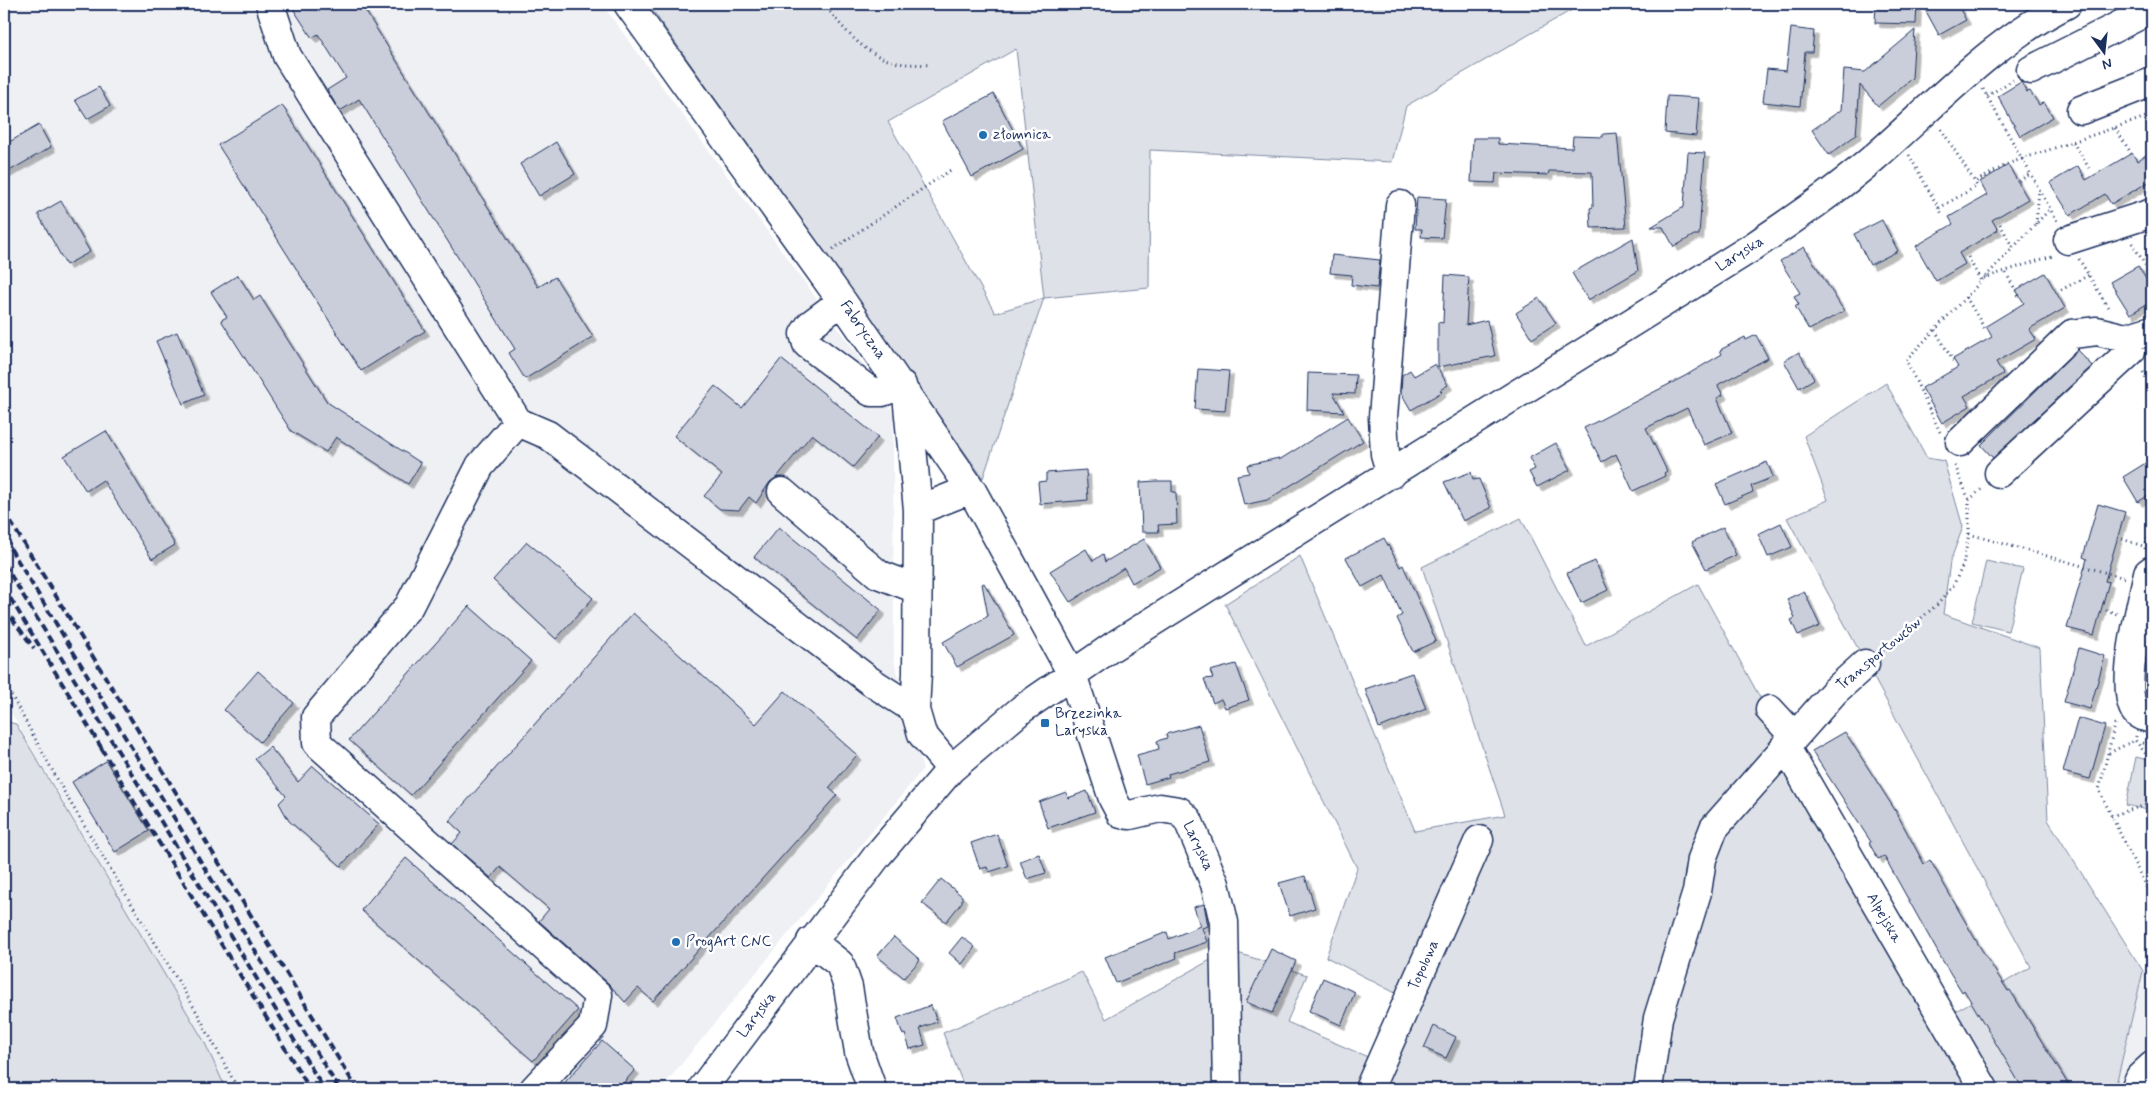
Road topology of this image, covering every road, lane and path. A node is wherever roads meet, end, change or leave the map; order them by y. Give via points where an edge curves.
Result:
1 (270, 4) edge
2 (628, 4) edge
3 (824, 4) edge
4 (2067, 4) edge
5 (2152, 9) edge
6 (931, 64) dead end
7 (2031, 70) joint
8 (2152, 82) edge
9 (1982, 88) dead end
10 (1987, 96) junction
11 (2081, 110) dead end
12 (2152, 115) edge
13 (1940, 128) dead end
14 (2115, 128) junction
15 (2073, 142) junction
16 (1905, 148) dead end
17 (2129, 150) dead end
18 (2023, 160) junction
19 (2089, 168) dead end
20 (952, 169) dead end
21 (2030, 174) junction
22 (2019, 181) dead end
23 (1975, 182) junction
24 (2039, 189) junction
25 (1400, 205) dead end
26 (1939, 208) junction
27 (2050, 209) junction
28 (2152, 213) edge
29 (1942, 214) dead end
30 (2000, 224) dead end
31 (2036, 224) junction
32 (2068, 240) junction
33 (2130, 240) dead end
34 (2013, 248) junction
35 (1968, 257) dead end
36 (814, 262) junction
37 (2147, 268) dead end
38 (2089, 275) junction
39 (1983, 280) junction
40 (2061, 290) dead end
41 (1966, 297) junction
42 (2020, 298) dead end
43 (842, 301) junction
44 (1935, 330) junction
45 (2152, 330) edge
46 (1986, 331) dead end
47 (2126, 338) junction
48 (1953, 361) dead end
49 (904, 388) junction
50 (518, 422) junction
51 (1952, 448) junction
52 (1999, 473) dead end
53 (1391, 474) junction
54 (971, 489) junction
55 (782, 492) dead end
56 (918, 510) junction
57 (1969, 534) junction
58 (2122, 539) dead end
59 (2142, 566) edge
60 (917, 589) junction
61 (1865, 664) joint
62 (1072, 674) junction
63 (4, 682) edge
64 (915, 710) junction
65 (1770, 710) dead end
66 (2152, 718) edge
67 (1790, 741) junction
68 (2152, 745) edge
69 (2108, 753) dead end
70 (951, 768) junction
71 (2152, 803) edge
72 (2111, 816) dead end
73 (1479, 840) dead end
74 (812, 941) junction
75 (2152, 1066) edge
76 (238, 1089) edge
77 (534, 1089) edge
78 (702, 1089) edge
79 (872, 1089) edge
80 (1227, 1089) edge
81 (1369, 1089) edge
82 (1648, 1089) edge
83 (1984, 1089) edge
84 (2135, 1089) edge

1 - 50 street via 287,56
2 - 36 street, Fabryczna
3 - 6 path via 853,38 872,53 898,63
4 - 53 street, Laryska via 2013,38 1971,71 1826,197 1751,248
5 - 7 street
7 - 10 path
8 - 11 street
9 - 10 path
10 - 18 path
12 - 14 path
13 - 23 path
14 - 15 path
14 - 17 path
15 - 18 path
15 - 19 path
16 - 26 path
18 - 21 path
18 - 23 path via 2010,163
20 - 36 path
21 - 22 path
21 - 24 path
23 - 26 path via 1977,186
24 - 27 path
24 - 31 path
25 - 53 street via 1383,417 1385,454
26 - 29 path
27 - 31 path
27 - 32 path
28 - 32 street
30 - 34 path
31 - 34 path
32 - 38 path
33 - 37 path
34 - 39 path
35 - 39 path
36 - 43 street, Fabryczna
38 - 40 path
38 - 47 path
39 - 41 path
39 - 42 path via 2006,273
41 - 44 path
41 - 46 path
43 - 49 street, Fabryczna
43 - 49 street via 810,325 804,334 807,344 871,392
44 - 48 path
44 - 51 path, Transportowców via 1906,360
45 - 47 street
47 - 51 street via 2097,331 2072,334
47 - 52 street via 2131,351
49 - 54 street, Fabryczna
49 - 56 street
50 - 64 street via 548,435 870,681
50 - 77 street via 480,466 409,606 316,717 316,734 317,743 598,995 593,1026
51 - 57 path, Transportowców via 1969,500
53 - 62 street, Laryska
54 - 56 street
54 - 62 street, Fabryczna
55 - 60 street via 878,574
56 - 60 street
57 - 59 path
57 - 61 path, Transportowców via 1963,565 1953,586 1938,604
58 - 59 path
59 - 66 street via 2148,573 2131,657 2129,690 2134,710 2139,715
60 - 64 street
61 - 67 street, Transportowców via 1835,691
62 - 70 street, Laryska via 1022,709
62 - 80 street, Laryska via 1113,799 1121,814 1160,808 1179,810 1188,820 1215,884 1224,922
63 - 76 path via 72,805 195,1008
64 - 70 street via 922,734
65 - 67 street, Alpejska
67 - 82 street, Transportowców via 1714,828 1702,858 1697,892 1658,1018
67 - 83 street, Alpejska
68 - 69 path via 2135,740
70 - 74 street, Laryska via 877,856
71 - 72 path
73 - 81 street, Topolowa
74 - 78 street, Laryska
74 - 79 street via 840,964 848,987 859,1052
75 - 84 street via 2140,1077

